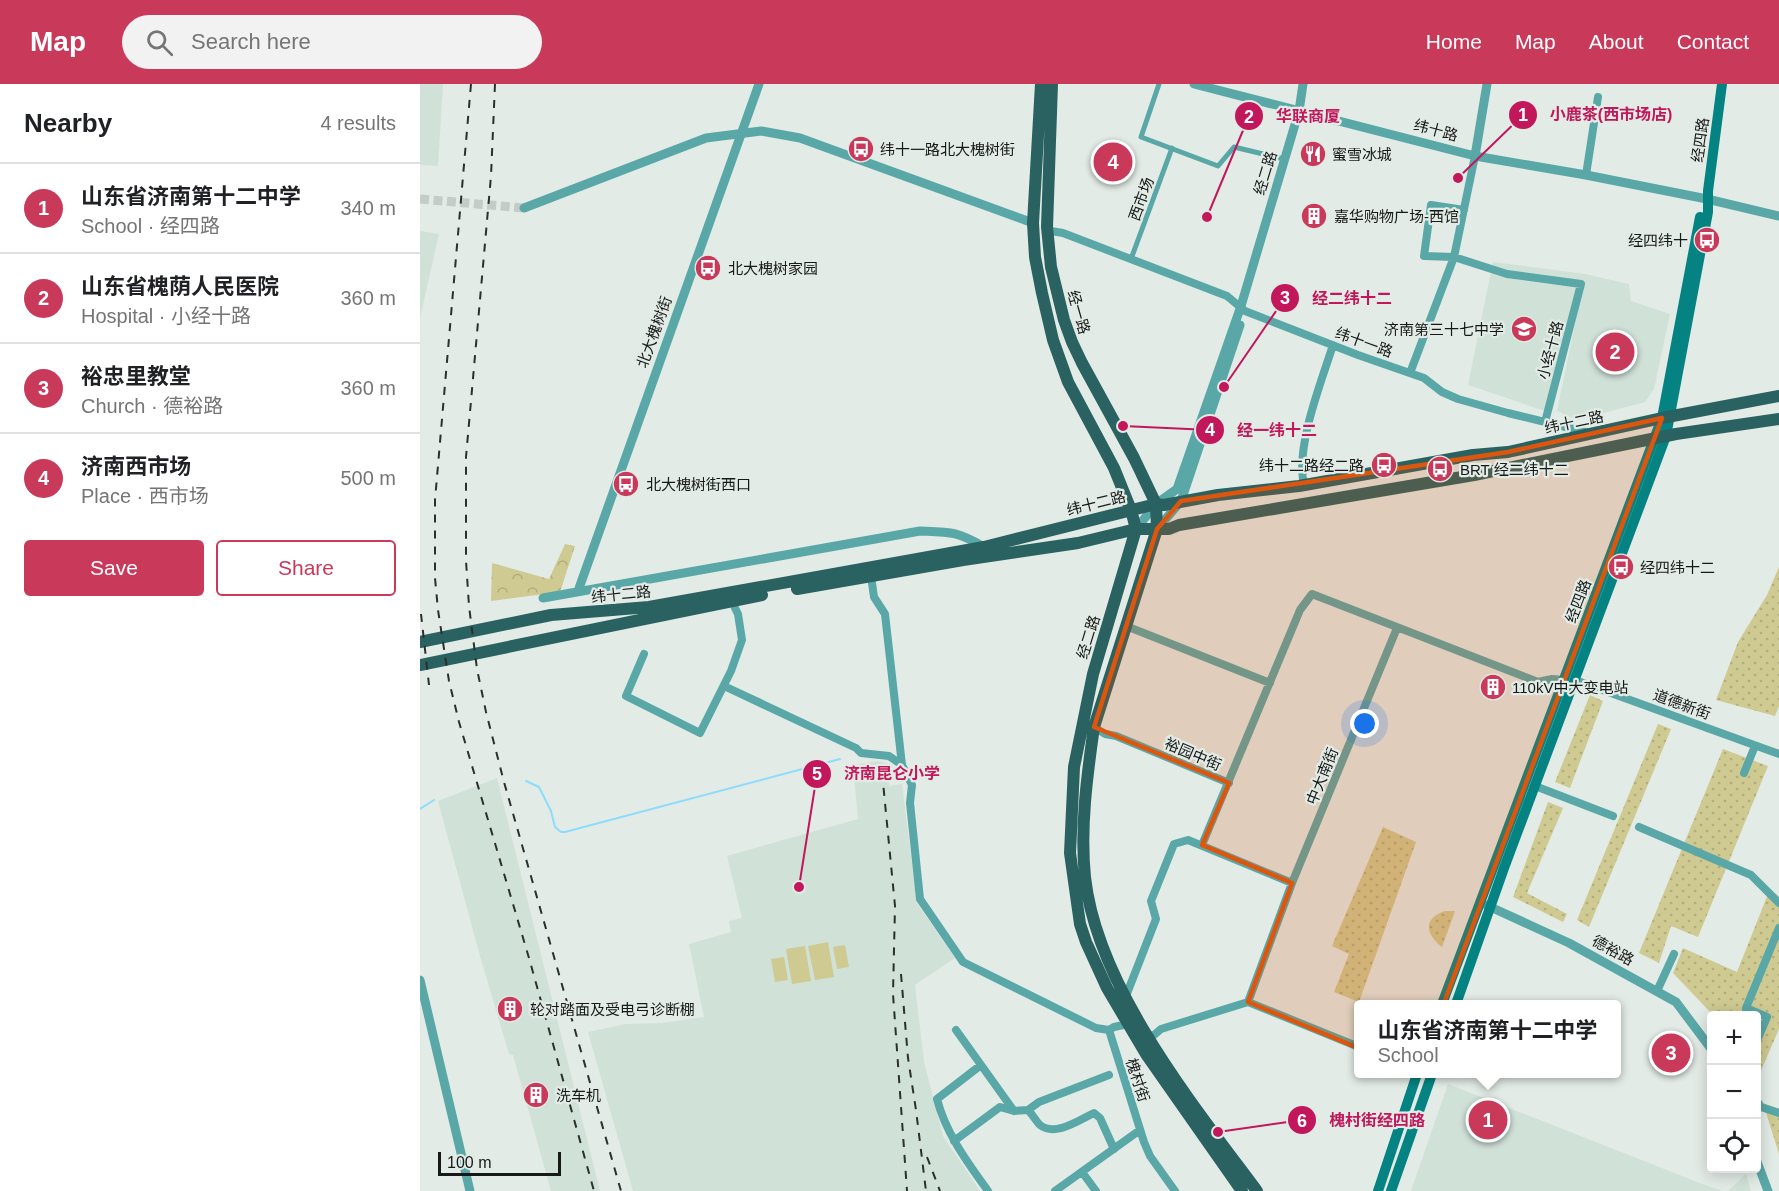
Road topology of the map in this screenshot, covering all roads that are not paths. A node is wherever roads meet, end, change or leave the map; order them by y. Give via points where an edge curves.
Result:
1 (759, 84) edge
2 (1041, 84) edge
3 (1052, 84) edge
4 (1158, 84) edge
5 (1194, 84) edge
6 (1303, 84) edge
7 (1308, 84) edge
8 (1487, 84) edge
9 (1722, 84) edge
10 (1598, 97) dead end
11 (1301, 112) junction
12 (741, 133) junction
13 (1172, 148) junction
14 (1475, 156) junction
15 (1284, 159) junction
16 (1586, 175) junction
17 (1707, 199) junction
18 (524, 208) tunnel mouth
19 (1464, 210) junction
20 (1779, 216) edge
21 (1033, 223) junction
22 (1047, 227) junction
23 (1455, 257) junction
24 (1131, 259) junction
25 (1243, 308) junction
26 (1333, 345) junction
27 (1410, 373) junction
28 (1779, 396) edge
29 (1666, 417) junction
30 (1779, 419) edge
31 (1545, 422) junction
32 (1592, 433) junction
33 (1666, 436) junction
34 (1653, 438) junction
35 (1304, 485) junction
36 (1181, 501) junction
37 (1156, 504) junction
38 (1131, 510) junction
39 (1136, 529) junction
40 (1157, 529) junction
41 (984, 547) junction
42 (871, 576) junction
43 (578, 591) junction
44 (543, 598) dead end
45 (735, 608) dead end
46 (1126, 626) junction
47 (1397, 628) junction
48 (420, 642) edge
49 (644, 654) dead end
50 (420, 665) edge
51 (1570, 680) junction
52 (1270, 683) junction
53 (724, 686) junction
54 (1094, 727) junction
55 (1755, 746) junction
56 (1779, 754) edge
57 (902, 765) junction
58 (1744, 772) dead end
59 (1229, 783) junction
60 (1535, 786) junction
61 (1613, 816) dead end
62 (1639, 827) dead end
63 (1202, 845) junction
64 (1292, 883) junction
65 (1779, 903) edge
66 (1485, 905) junction
67 (1779, 928) edge
68 (1674, 954) dead end
69 (420, 981) edge
70 (1657, 991) junction
71 (1126, 996) junction
72 (1444, 1000) edge
73 (1457, 1000) edge
74 (1248, 1002) junction
75 (1753, 1011) edge
76 (1761, 1014) edge
77 (1128, 1024) junction
78 (956, 1030) dead end
79 (1109, 1030) junction
80 (1761, 1031) edge
81 (1149, 1036) junction
82 (1707, 1043) edge
83 (1354, 1045) edge
84 (981, 1065) junction
85 (1109, 1075) dead end
86 (1416, 1078) edge
87 (1431, 1078) edge
88 (1761, 1107) edge
89 (1028, 1110) junction
90 (1014, 1111) junction
91 (1779, 1113) edge
92 (1140, 1130) junction
93 (954, 1141) junction
94 (1114, 1149) junction
95 (1082, 1172) junction
96 (1761, 1172) edge
97 (470, 1191) edge
98 (988, 1191) edge
99 (1055, 1191) edge
100 (1096, 1191) edge
101 (1175, 1191) edge
102 (1242, 1191) edge
103 (1257, 1191) edge
104 (1378, 1191) edge
105 (1391, 1191) edge
106 (1768, 1191) edge

1 - 12 street, 北大槐树街
2 - 21 main road, 经一路
3 - 22 main road, 经一路
4 - 13 street via 1141,136
5 - 11 street, 纬十路
6 - 11 street, 经二路
7 - 11 street, 经二路
8 - 14 street
9 - 17 main road, 经四路
10 - 16 street
11 - 14 street, 纬十路
11 - 15 street, 经二路
11 - 25 street, 经二路
12 - 18 street via 705,138
12 - 21 street via 760,131 800,138
12 - 43 street, 北大槐树街
13 - 15 street via 1218,166 1234,147
13 - 24 street, 西市场
14 - 16 street, 纬十路
14 - 19 street
15 - 25 street, 经二路
16 - 17 street, 纬十路
17 - 20 street, 纬十路
17 - 29 main road, 经四路 via 1701,211
19 - 23 street
19 - 23 street via 1431,205 1424,256
21 - 22 street, 纬十一路
21 - 38 main road, 经一路 via 1035,257 1053,340 1068,382 1114,468
22 - 24 street, 纬十一路
22 - 37 main road, 经一路 via 1051,267 1072,342
23 - 27 street
23 - 31 street, 小经十路 via 1507,274 1581,284
24 - 25 street, 纬十一路 via 1227,296
25 - 26 street, 纬十一路
25 - 36 street, 经二路
25 - 37 street, 经二路 via 1177,489
26 - 27 street, 纬十一路
26 - 35 street via 1309,420 1301,472
27 - 31 street, 纬十一路 via 1458,399
28 - 29 main road, 纬十二路
29 - 32 main road, 纬十二路
29 - 33 main road, 经四路
29 - 34 main road, 经四路
30 - 33 main road, 纬十二路
31 - 32 street, 纬十一路
32 - 35 main road, 纬十二路 via 1508,452
33 - 34 main road, 纬十二路
33 - 51 main road, 经四路
34 - 40 main road, 纬十二路 via 1474,475
34 - 51 main road, 经四路
35 - 36 main road, 纬十二路
36 - 37 main road, 纬十二路
36 - 40 street, 经二路
37 - 38 main road, 纬十二路
37 - 39 street, 经二路
37 - 40 main road, 经一路
38 - 39 main road, 经一路
38 - 41 main road, 纬十二路
39 - 40 main road, 纬十二路
39 - 42 main road, 纬十二路 via 1078,543
39 - 77 main road, 经二路 via 1090,685 1074,767 1070,853 1086,942
40 - 46 main road, 经二路
41 - 43 street via 953,532 920,531
41 - 48 main road, 纬十二路 via 650,607 551,615
42 - 50 main road, 纬十二路 via 759,595
42 - 57 street via 874,597 885,614
43 - 44 street
45 - 53 street via 742,640
46 - 52 street
46 - 54 main road, 经二路
47 - 51 street via 1538,682
47 - 52 street via 1312,594 1300,610
47 - 64 street, 中大南街
49 - 53 street via 626,696 700,733
51 - 55 street, 道德新街
51 - 60 main road, 经四路
51 - 66 main road, 经四路
52 - 59 street
53 - 57 street via 861,753 889,756
54 - 59 street, 裕园中街
54 - 71 main road, 经二路 via 1083,837 1086,879 1098,936
55 - 56 street, 道德新街
55 - 58 street
57 - 79 street via 912,784 910,802 920,898 963,962 1096,1028
59 - 63 street, 裕园中街
60 - 61 street
60 - 66 main road, 经四路
62 - 65 street via 1751,875
63 - 64 street
63 - 71 street via 1188,840 1174,844 1151,901 1156,919
64 - 74 street, 中大南街
66 - 70 street, 德裕路 via 1569,942
66 - 72 main road, 经四路
66 - 73 main road, 经四路
67 - 75 street via 1746,1008
68 - 70 street
69 - 97 street
70 - 82 street, 德裕路 via 1676,1002
71 - 81 main road, 经二路
74 - 81 street
74 - 83 street
76 - 80 street via 1767,1017
77 - 79 street
77 - 102 main road, 经二路
78 - 84 street
79 - 92 street, 槐村街
81 - 103 main road, 经二路
84 - 90 street
84 - 93 street via 937,1100
85 - 89 street
86 - 104 main road
87 - 105 main road
88 - 91 street
89 - 90 street
89 - 94 street via 1041,1125 1057,1130 1094,1113
90 - 93 street via 1000,1107
92 - 94 street
92 - 101 street, 槐村街 via 1150,1156
93 - 98 street
94 - 95 street
95 - 99 street
95 - 100 street
96 - 106 street

